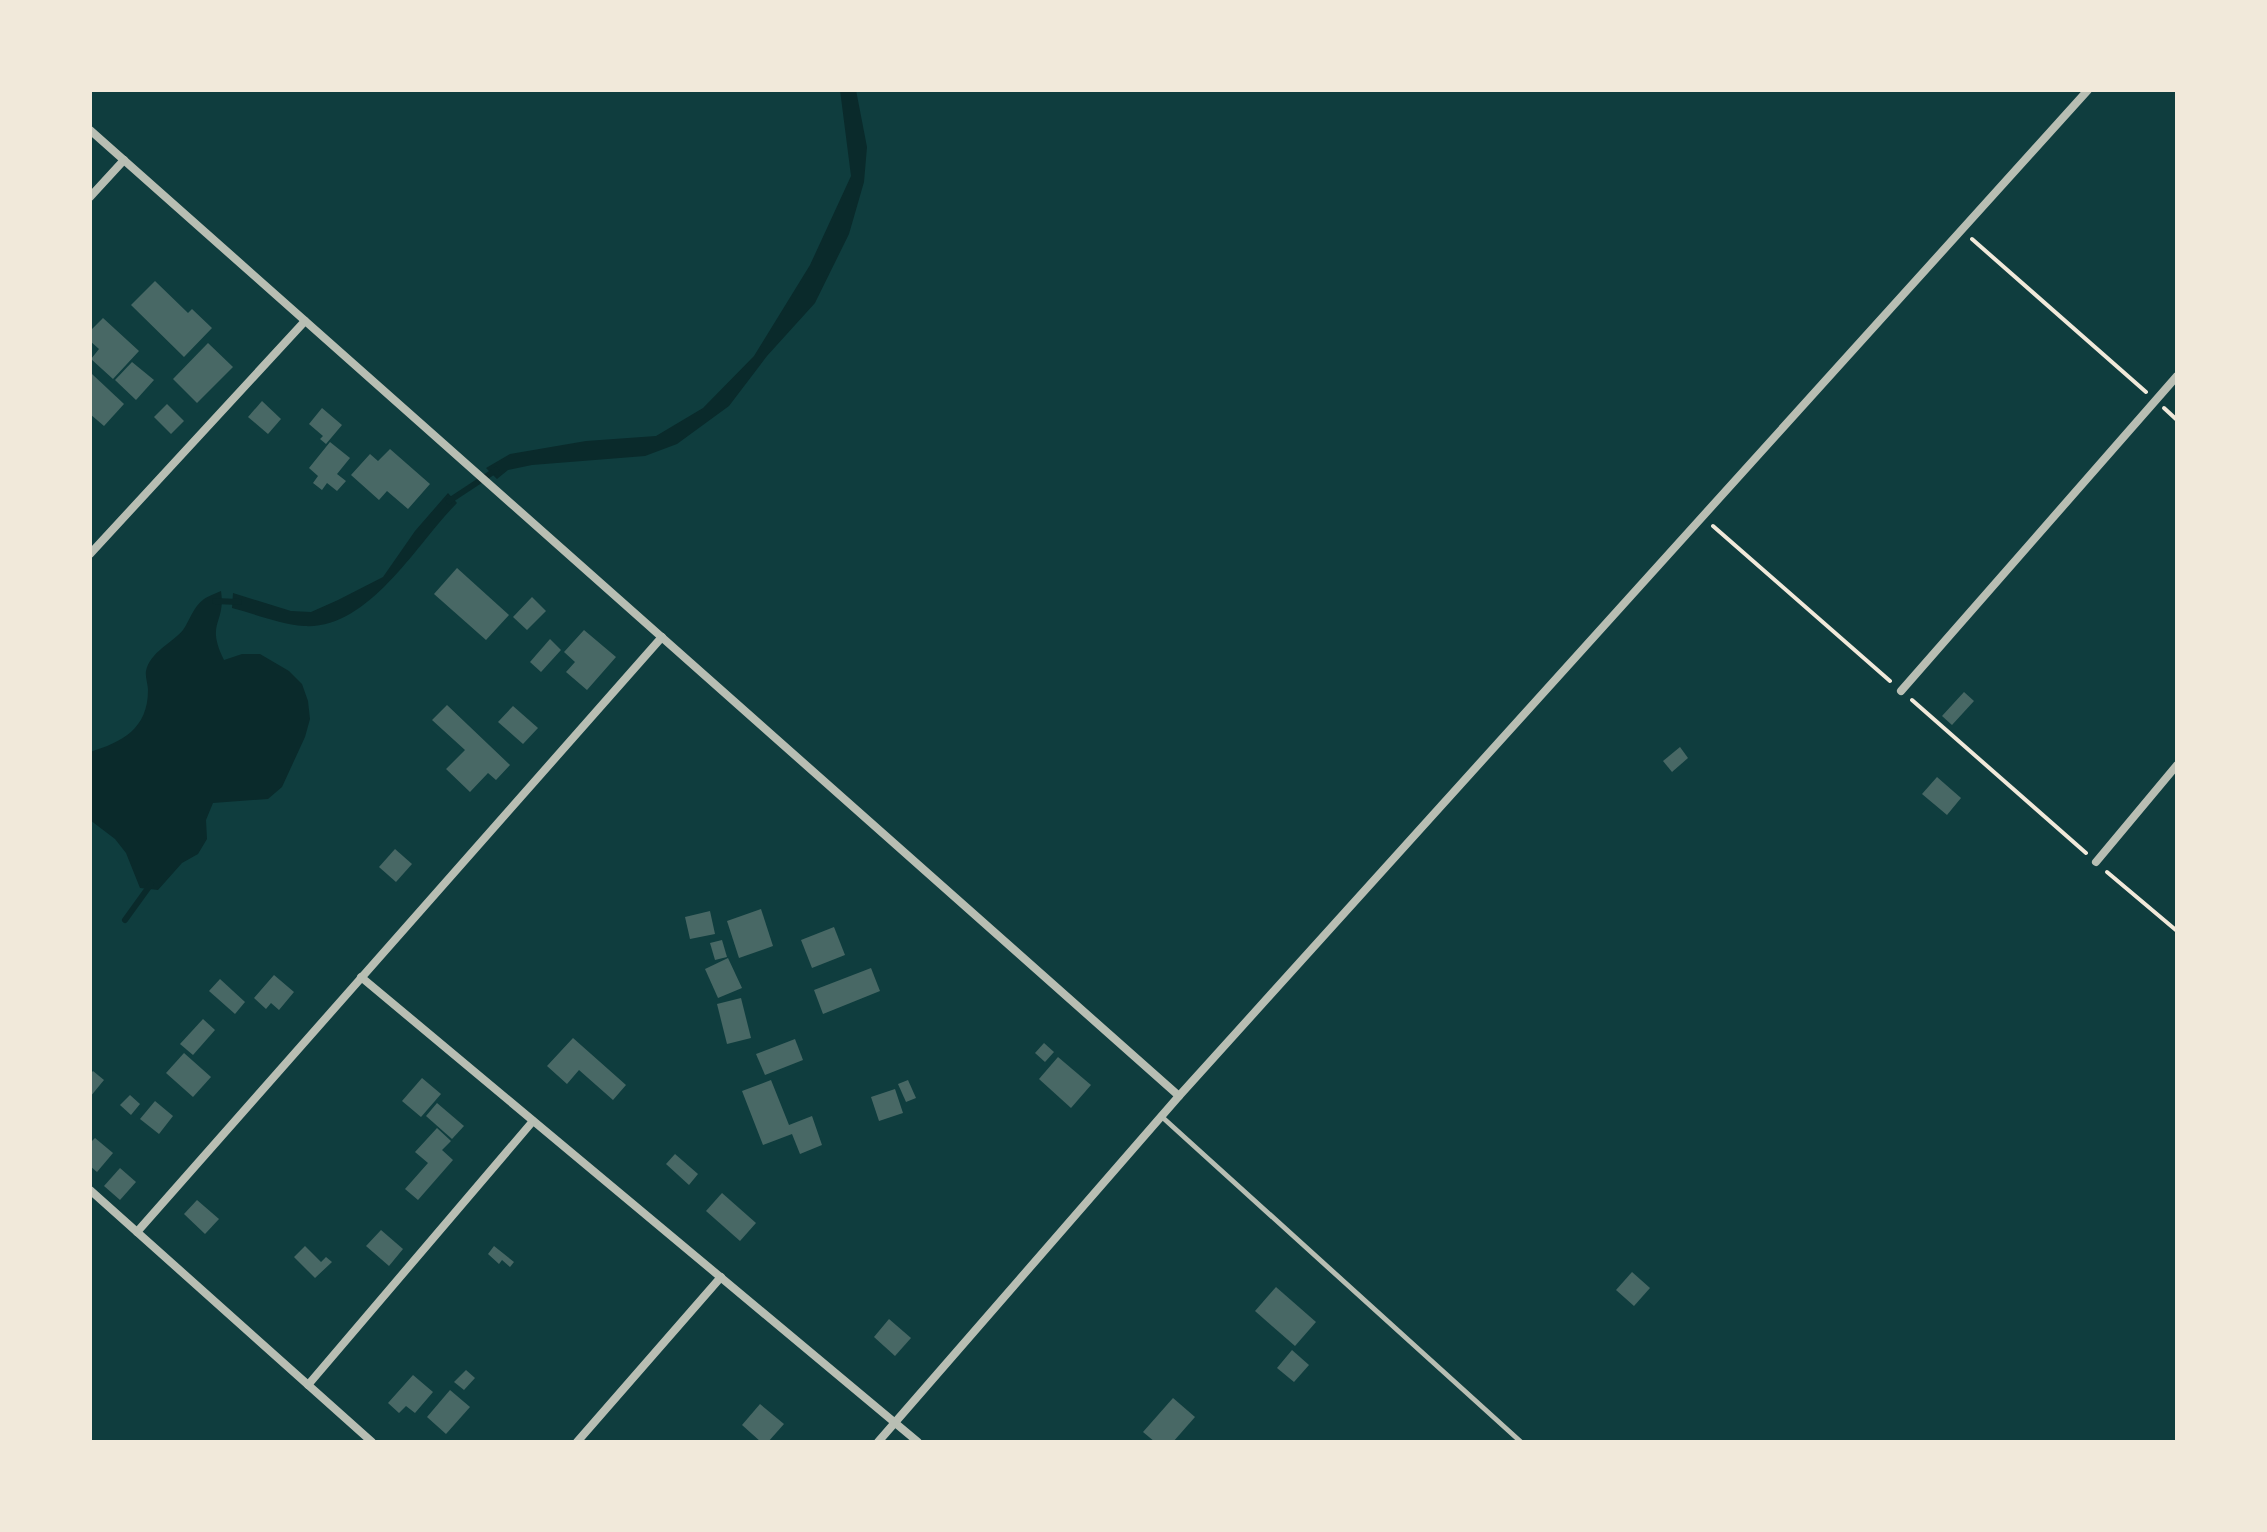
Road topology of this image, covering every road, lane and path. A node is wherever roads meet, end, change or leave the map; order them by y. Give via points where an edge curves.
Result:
1 (2088, 90) edge
2 (90, 130) edge
3 (124, 160) junction
4 (90, 197) edge
5 (1962, 230) junction
6 (305, 321) junction
7 (2177, 376) edge
8 (2156, 401) junction
9 (2177, 420) edge
10 (90, 554) edge
11 (662, 637) junction
12 (1901, 691) dead end
13 (2177, 765) edge
14 (2096, 862) joint
15 (2177, 931) edge
16 (361, 977) junction
17 (1179, 1096) junction
18 (1161, 1116) junction
19 (533, 1121) junction
20 (90, 1190) edge
21 (137, 1232) junction
22 (721, 1277) junction
23 (308, 1385) junction
24 (895, 1422) junction
25 (372, 1442) edge
26 (577, 1442) edge
27 (878, 1442) edge
28 (918, 1442) edge
29 (1521, 1442) edge

1 - 5 street
2 - 3 street
3 - 4 street
3 - 6 street
5 - 8 path
5 - 17 street
6 - 10 street
6 - 11 street
7 - 8 street
8 - 9 path
8 - 12 street
11 - 16 street
11 - 17 street
13 - 14 street
14 - 15 path
16 - 19 street
16 - 21 street
17 - 18 street
18 - 24 street
18 - 29 lane
19 - 22 street
19 - 23 street
20 - 21 street
21 - 23 street
22 - 24 street
22 - 26 street
23 - 25 street
24 - 27 street
24 - 28 street

